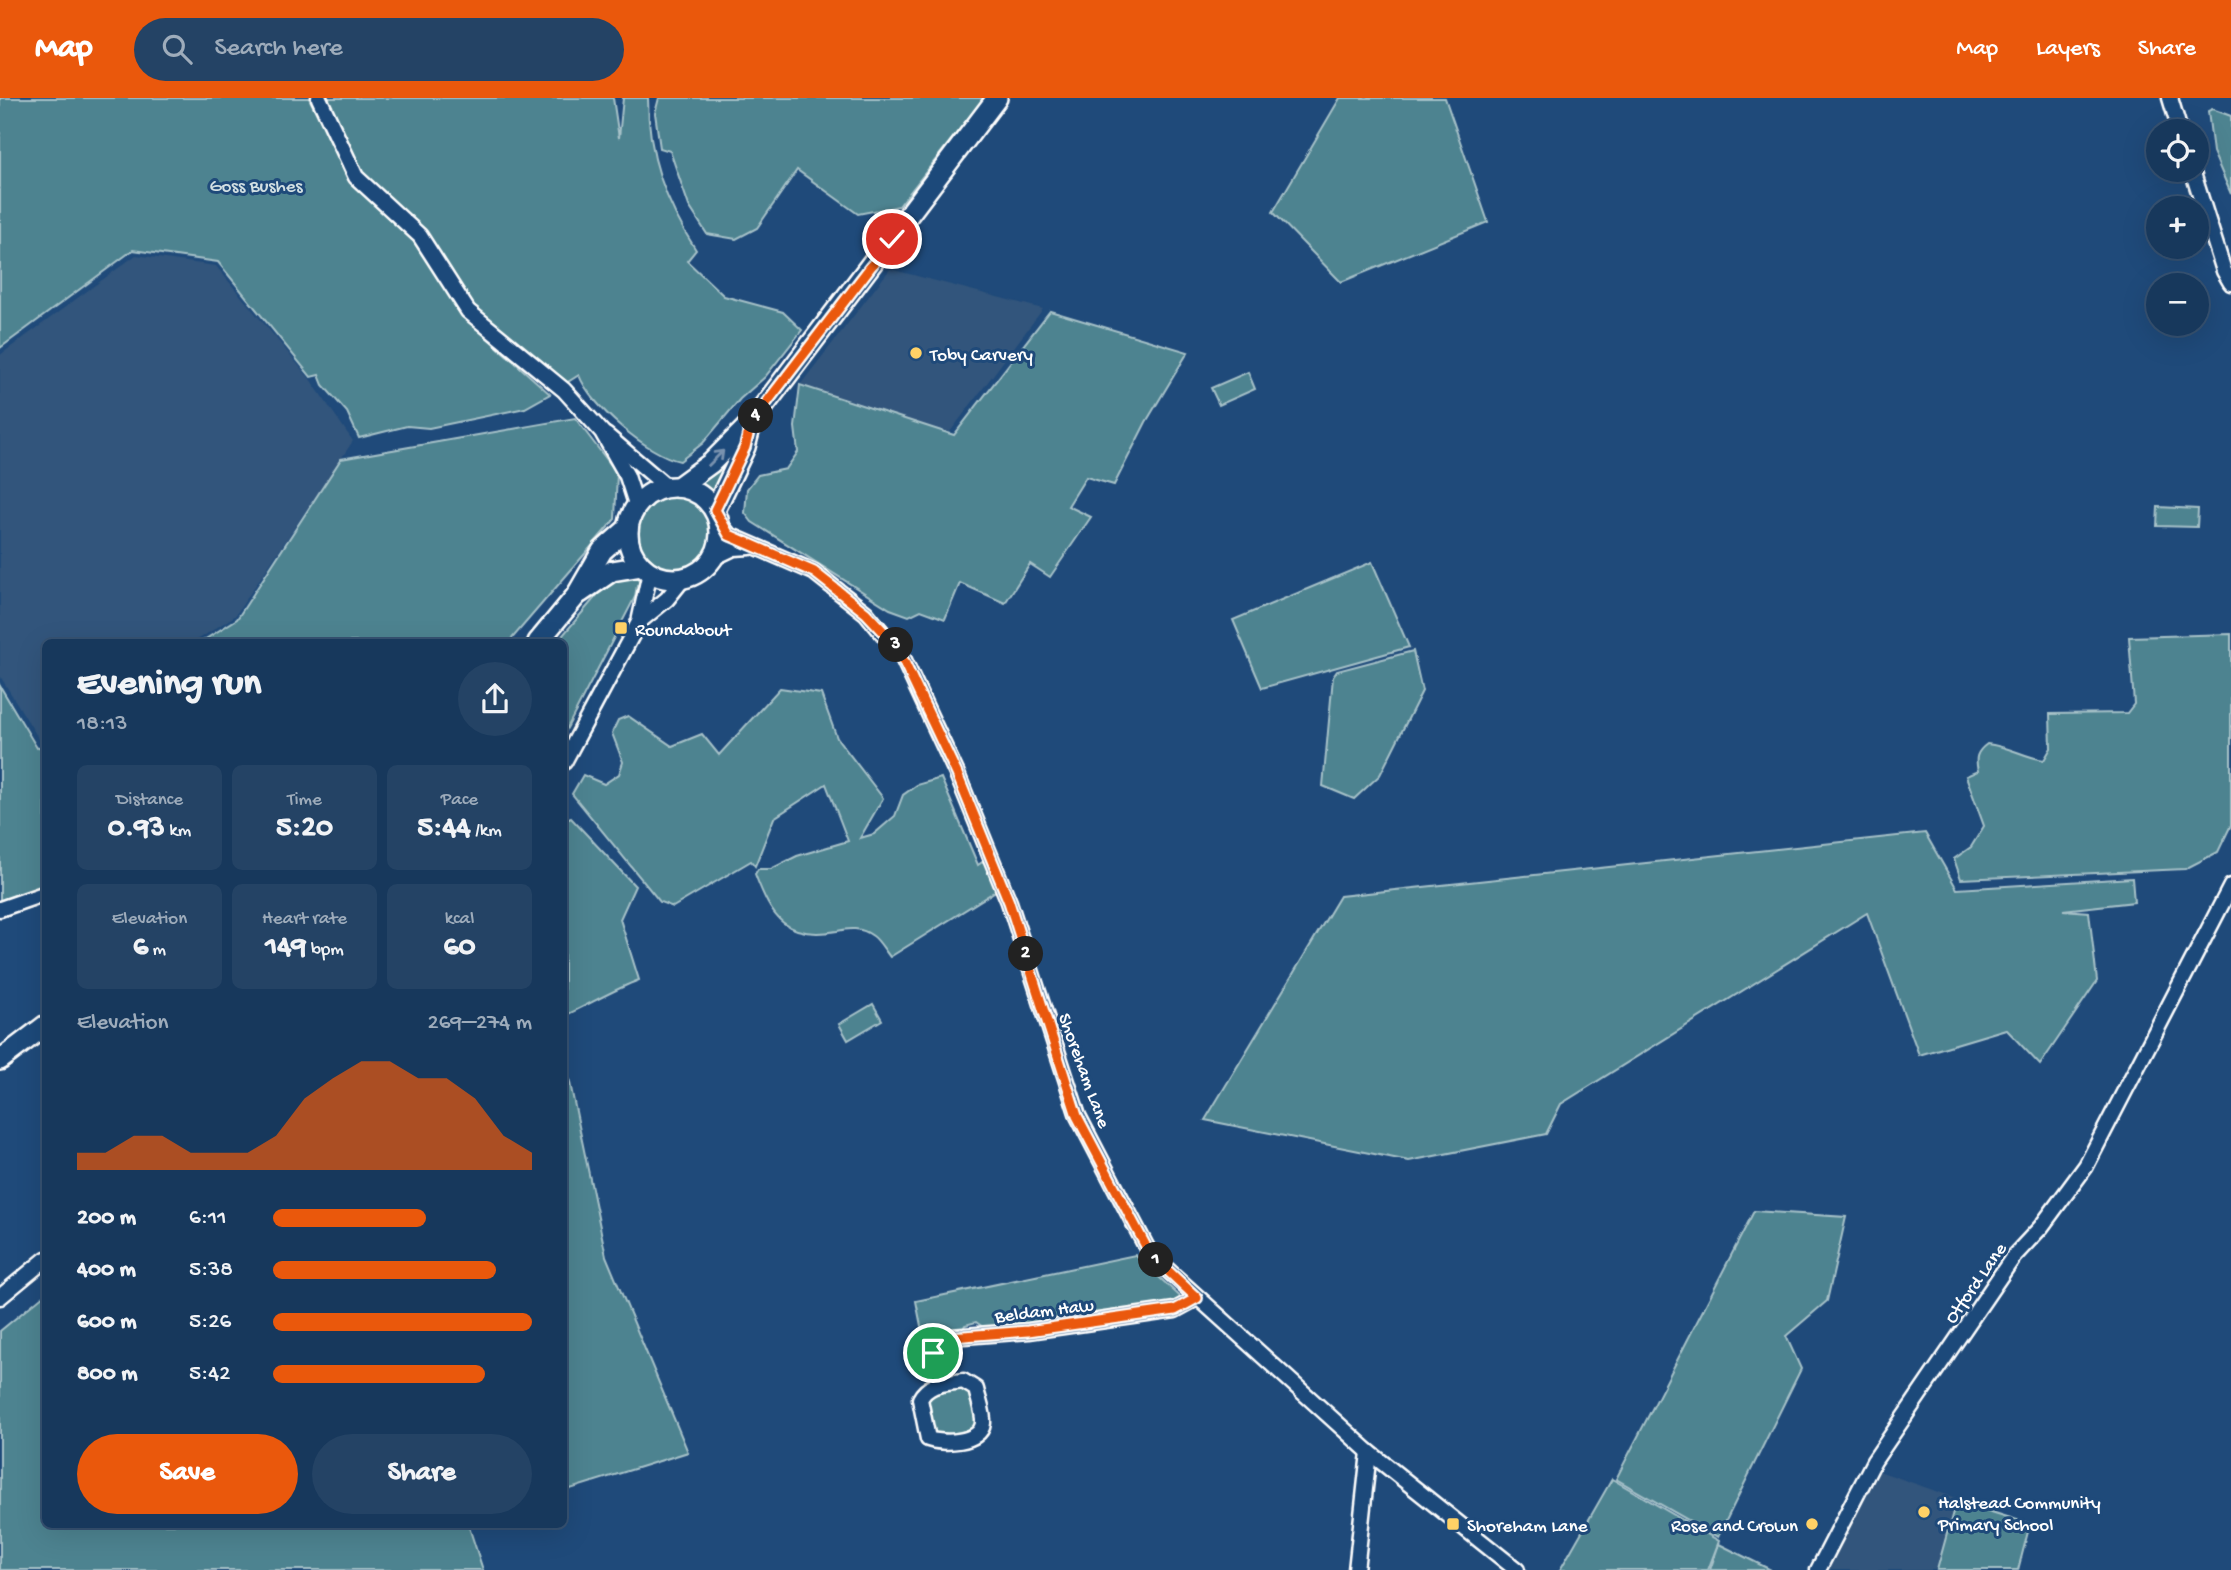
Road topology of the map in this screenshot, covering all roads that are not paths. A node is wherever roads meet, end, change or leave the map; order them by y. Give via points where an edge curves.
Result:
1 (319, 98) edge
2 (997, 98) edge
3 (2171, 98) edge
4 (2177, 119) edge
5 (2196, 182) edge
6 (2231, 283) edge
7 (751, 423) junction
8 (602, 432) junction
9 (672, 487) junction
10 (636, 504) junction
11 (717, 517) junction
12 (628, 528) junction
13 (755, 547) junction
14 (713, 558) junction
15 (646, 569) junction
16 (683, 579) junction
17 (576, 596) junction
18 (639, 622) junction
19 (540, 639) edge
20 (567, 756) edge
21 (2231, 886) edge
22 (42, 894) edge
23 (0, 909) edge
24 (42, 1028) edge
25 (0, 1060) edge
26 (42, 1262) edge
27 (0, 1297) edge
28 (1197, 1298) junction
29 (938, 1385) junction
30 (1369, 1452) junction
31 (1356, 1570) edge
32 (1517, 1570) edge
33 (1818, 1570) edge

1 - 8 street via 356,177 419,236 468,311 564,390
2 - 7 main road
3 - 4 street
5 - 6 street
9 -> 7 main road via 711,463
7 - 11 main road
8 - 9 street
8 - 10 street via 627,476
9 - 10 main road
9 - 11 main road via 698,493
10 - 12 main road
11 - 13 street, Shoreham Lane via 729,535
11 - 14 main road via 719,546
12 - 15 main road via 630,547
12 - 17 main road via 602,551
13 - 14 street via 734,548
13 - 28 street, Shoreham Lane via 814,572 866,613 904,658 1009,902 1077,1116 1150,1254
14 - 16 main road via 700,572
15 - 16 main road
15 - 17 main road via 612,572
15 - 18 street
16 - 18 street
17 - 19 main road
18 - 20 street
21 - 33 street, Otford Lane via 2086,1166 2014,1256 1874,1461
22 - 23 street
24 - 25 main road
26 - 27 street
28 - 29 street, Beldam Haw via 1175,1310 936,1342 933,1353
28 - 30 street, Shoreham Lane
29 - 29 street via 930,1386 920,1399 928,1439 937,1442 978,1433 983,1424 976,1389 963,1381
30 - 31 street
30 - 32 street, Shoreham Lane

